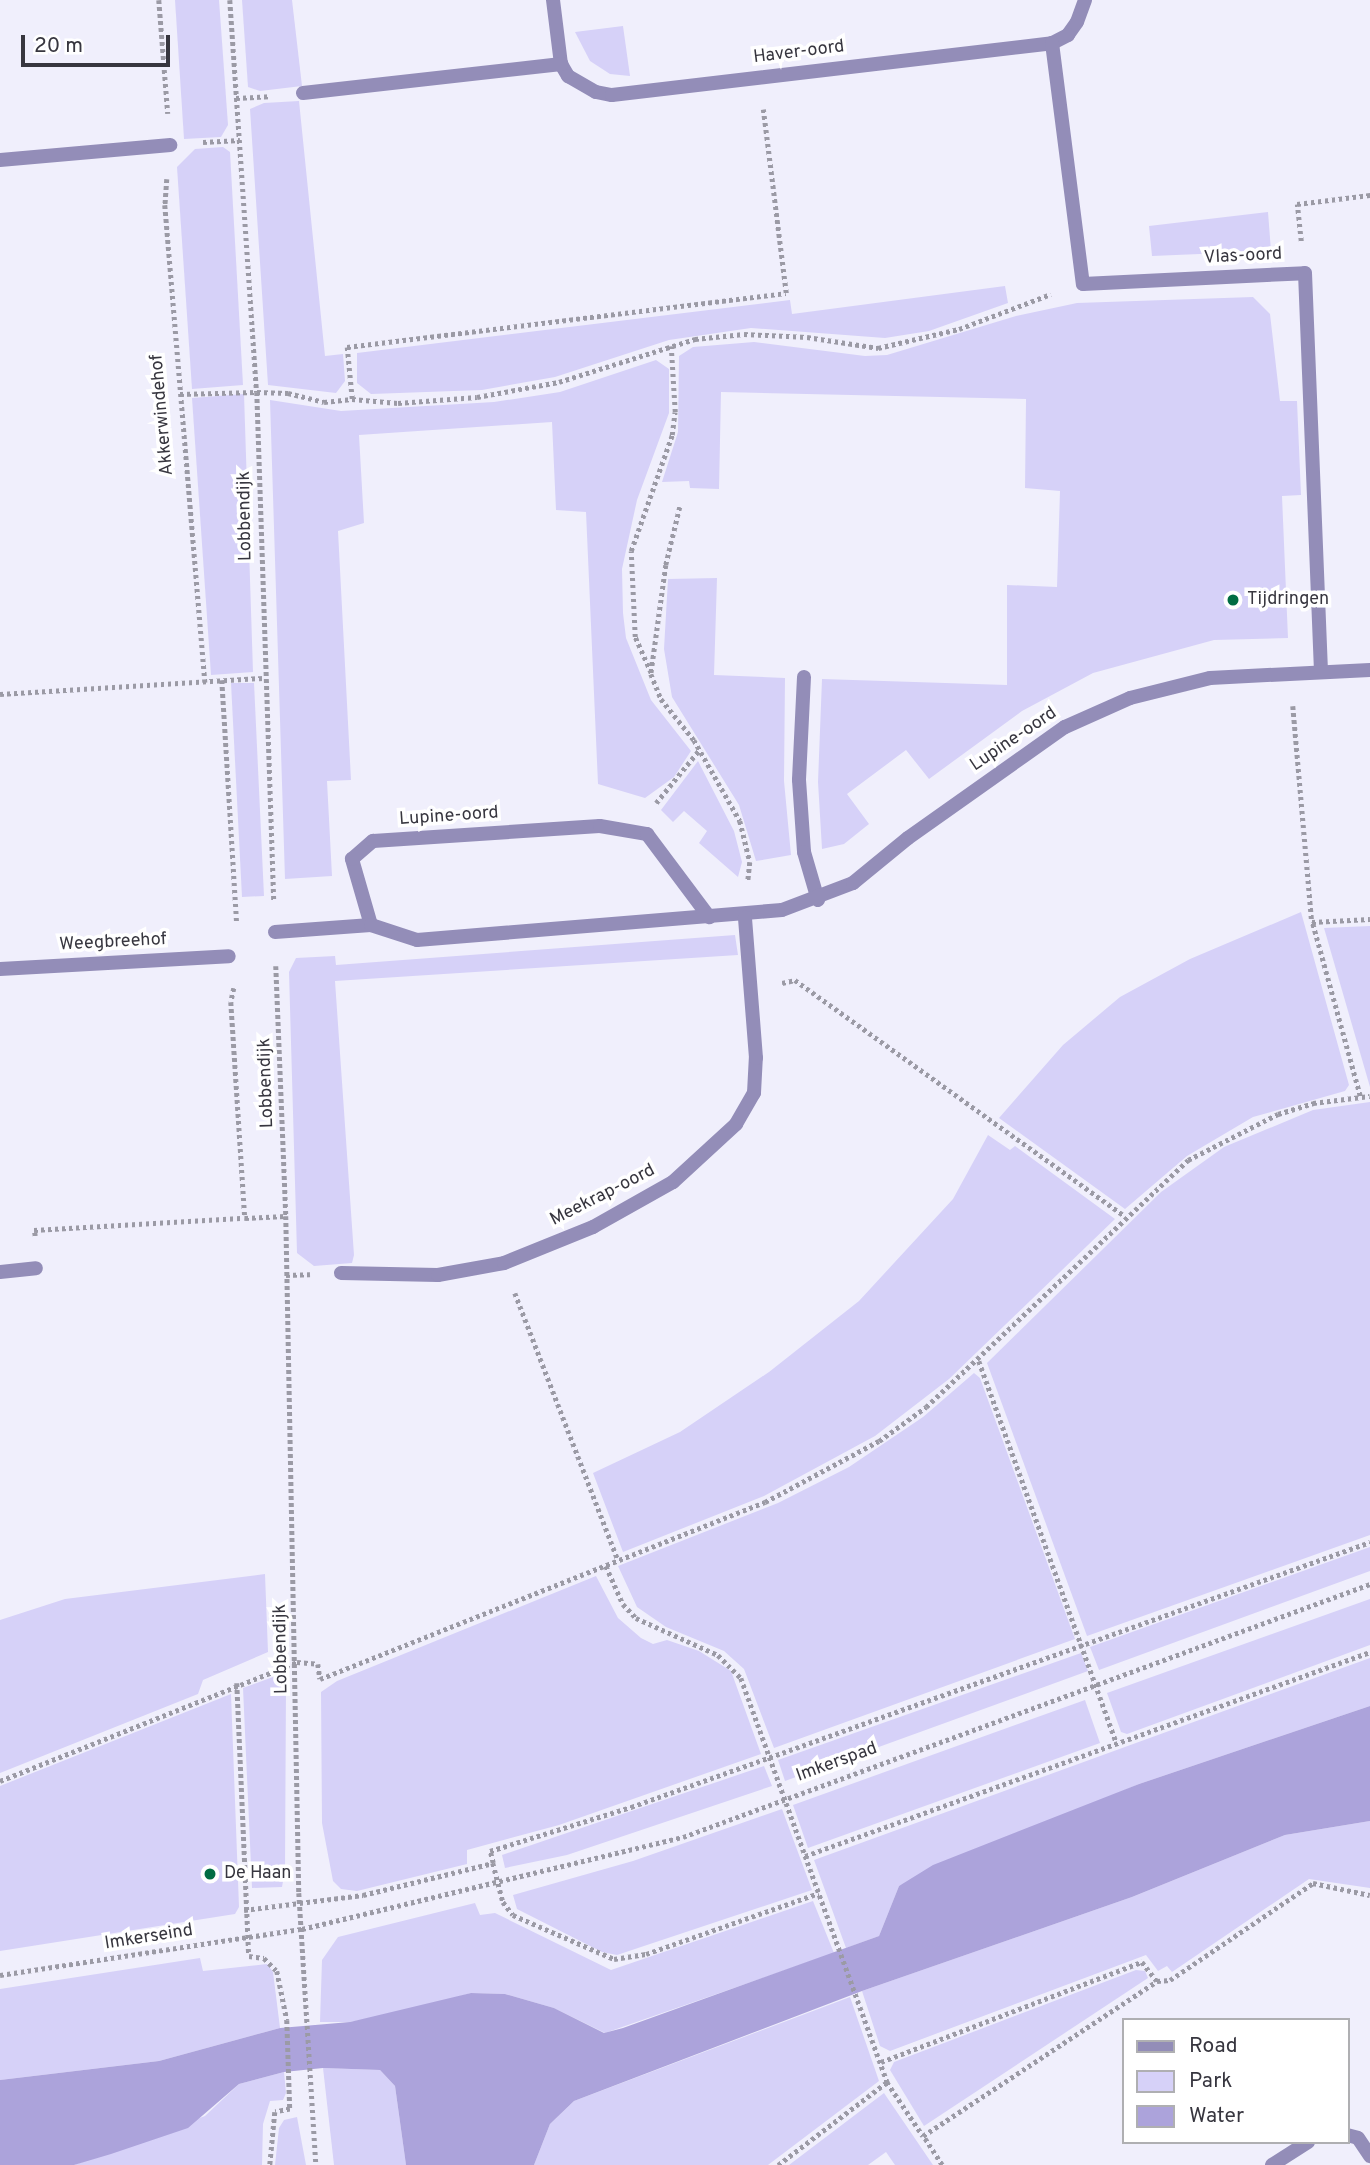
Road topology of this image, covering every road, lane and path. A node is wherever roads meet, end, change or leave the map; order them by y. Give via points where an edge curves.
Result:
1 (159, 0) edge
2 (230, 0) edge
3 (553, 0) edge
4 (1085, 0) edge
5 (1052, 43) junction
6 (561, 64) junction
7 (759, 78) junction
8 (303, 93) dead end
9 (170, 145) junction
10 (0, 160) edge
11 (1370, 195) edge
12 (1305, 274) junction
13 (1083, 284) junction
14 (670, 346) junction
15 (257, 392) junction
16 (180, 394) junction
17 (352, 399) junction
18 (680, 507) dead end
19 (1370, 670) edge
20 (1321, 672) junction
21 (651, 674) junction
22 (1291, 675) junction
23 (804, 677) dead end
24 (264, 678) junction
25 (205, 682) junction
26 (0, 694) edge
27 (700, 749) junction
28 (647, 834) junction
29 (818, 900) junction
30 (709, 917) junction
31 (745, 917) junction
32 (1370, 919) edge
33 (1312, 922) junction
34 (371, 925) junction
35 (275, 932) junction
36 (229, 956) dead end
37 (0, 969) edge
38 (752, 988) junction
39 (1360, 1096) junction
40 (1370, 1096) edge
41 (1125, 1216) junction
42 (245, 1218) dead end
43 (504, 1263) junction
44 (36, 1269) joint
45 (0, 1272) edge
46 (341, 1273) dead end
47 (979, 1361) junction
48 (1370, 1542) edge
49 (618, 1560) junction
50 (606, 1566) junction
51 (1370, 1584) edge
52 (1082, 1645) junction
53 (1370, 1652) edge
54 (297, 1662) junction
55 (237, 1683) junction
56 (1096, 1684) junction
57 (1116, 1742) junction
58 (769, 1757) junction
59 (0, 1781) edge
60 (784, 1797) junction
61 (805, 1856) junction
62 (493, 1863) junction
63 (498, 1882) junction
64 (819, 1893) junction
65 (1370, 1895) edge
66 (300, 1901) junction
67 (244, 1910) junction
68 (302, 1929) junction
69 (249, 1936) junction
70 (0, 1975) edge
71 (1157, 1981) junction
72 (881, 2062) junction
73 (887, 2082) junction
74 (923, 2136) junction
75 (1349, 2136) edge
76 (1305, 2144) edge
77 (1370, 2156) edge
78 (270, 2165) edge
79 (316, 2165) edge
80 (778, 2165) edge
81 (942, 2165) edge
82 (1272, 2165) edge

1 - 9 path, Akkerwindehof
2 - 15 path, Lobbendijk
3 - 6 street
4 - 5 street via 1068,35
5 - 7 street, Haver-oord
5 - 13 street
6 - 7 street, Haver-oord via 580,85 612,94
6 - 8 street
7 - 17 path via 786,293 347,347
9 - 10 street
9 - 16 path, Akkerwindehof via 165,205
11 - 12 path via 1297,204
12 - 13 street, Vlas-oord
12 - 20 street, Vlas-oord
13 - 14 path via 959,329 878,348 807,337 744,334
14 - 17 path via 559,382 477,397 398,403
14 - 21 path via 675,412 672,435 631,551 635,637
15 - 16 path
15 - 17 path via 288,393 324,402
15 - 24 path, Lobbendijk
16 - 25 path, Akkerwindehof
18 - 21 path via 666,565
19 - 20 street, Lupine-oord
20 - 22 street, Lupine-oord
21 - 27 path via 661,699
22 - 29 street, Lupine-oord via 1210,678 1130,698 1065,727 908,838 853,883
22 - 33 path
23 - 29 street via 800,792 804,852
24 - 25 path
24 - 35 path, Lobbendijk
25 - 26 path
27 - 28 path via 656,802
27 - 31 path via 740,821 750,862
28 - 30 street
28 - 34 street, Lupine-oord via 600,826 373,841 352,859
29 - 31 street, Lupine-oord
30 - 31 street, Lupine-oord
30 - 34 street, Lupine-oord via 417,940
31 - 38 street, Meekrap-oord
32 - 33 path
33 - 39 path
34 - 35 street, Lupine-oord
35 - 54 path, Lobbendijk
36 - 37 street, Weegbreehof
38 - 41 path via 794,981
38 - 43 street, Meekrap-oord via 754,1093 736,1124 673,1182 593,1227
39 - 40 path
39 - 41 path via 1313,1103 1245,1128 1188,1160
41 - 47 path
42 - 44 path via 34,1230
43 - 46 street, Meekrap-oord via 438,1275
43 - 49 path
44 - 45 street
47 - 49 path via 879,1441 828,1470 765,1502
47 - 52 path
48 - 52 path
49 - 50 path
50 - 54 path via 320,1679 318,1664
50 - 58 path via 623,1604 636,1618 732,1664
51 - 56 path, Imkerspad
52 - 56 path
52 - 58 path
53 - 57 path
54 - 55 path
54 - 66 path, Lobbendijk
55 - 59 path
55 - 67 path
56 - 57 path
56 - 60 path, Imkerspad
57 - 61 path
58 - 60 path
58 - 62 path via 490,1851
60 - 61 path
60 - 63 path, Imkerspad via 683,1837
61 - 64 path
62 - 63 path
62 - 66 path via 363,1895
63 - 64 path via 503,1902 513,1914 614,1959 646,1954
63 - 68 path, Imkerspad
64 - 72 path
65 - 71 path via 1313,1883 1170,1980
66 - 67 path
66 - 68 path, Lobbendijk
67 - 69 path
68 - 69 path, Imkerseind
68 - 79 path, Lobbendijk
69 - 70 path, Imkerseind
69 - 78 path via 249,1956 264,1958 277,1971 287,2020 290,2109 275,2112
71 - 72 path via 1143,1962
71 - 74 path
72 - 73 path
73 - 74 path
73 - 80 path
74 - 81 path
75 - 77 street via 1358,2138
76 - 82 street

